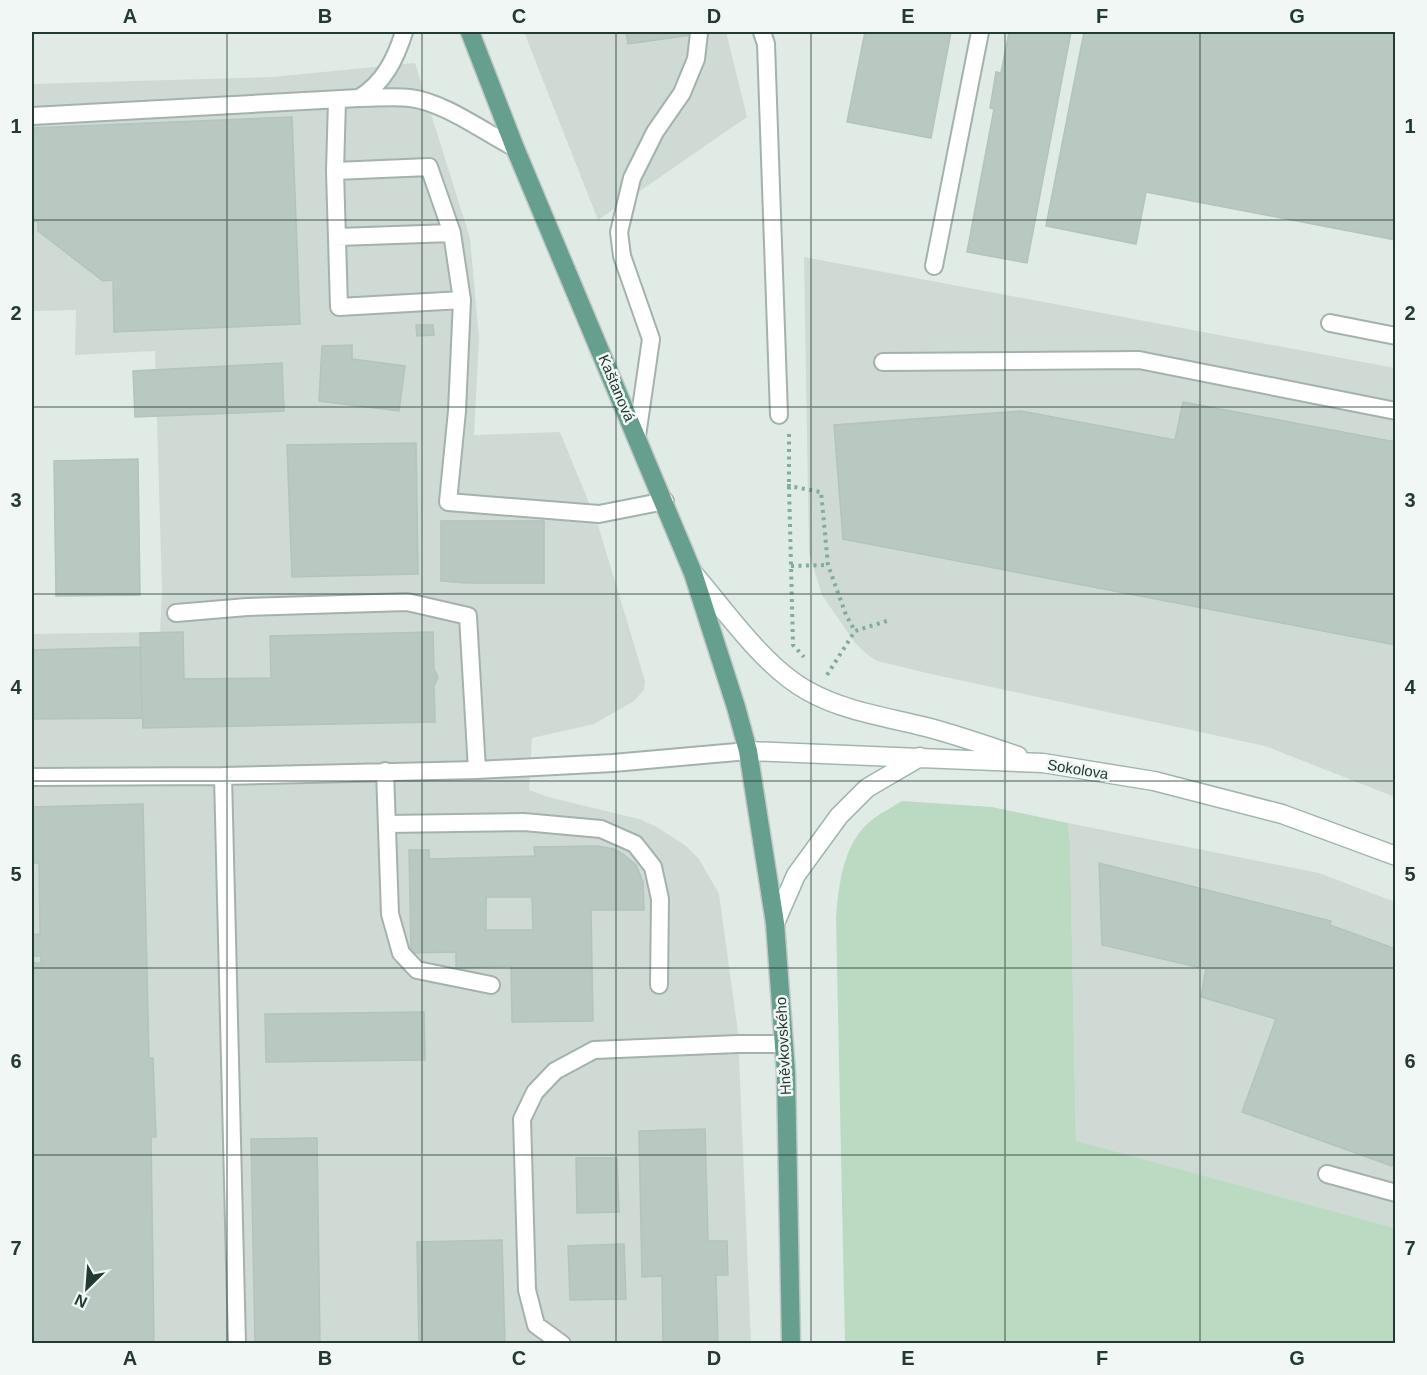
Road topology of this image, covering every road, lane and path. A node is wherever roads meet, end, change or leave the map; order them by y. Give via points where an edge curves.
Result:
1 (404, 32) edge
2 (470, 32) edge
3 (762, 32) edge
4 (980, 32) edge
5 (699, 33) dead end
6 (359, 98) junction
7 (338, 100) junction
8 (32, 116) edge
9 (515, 148) junction
10 (335, 171) junction
11 (452, 233) junction
12 (338, 237) junction
13 (934, 266) dead end
14 (462, 300) junction
15 (1330, 323) dead end
16 (1395, 336) edge
17 (883, 362) dead end
18 (1395, 411) edge
19 (779, 415) dead end
20 (789, 431) dead end
21 (637, 436) junction
22 (789, 486) junction
23 (665, 501) junction
24 (828, 565) junction
25 (791, 566) junction
26 (693, 573) junction
27 (176, 613) dead end
28 (890, 620) dead end
29 (855, 630) junction
30 (808, 663) dead end
31 (818, 670) dead end
32 (748, 751) junction
33 (920, 758) junction
34 (1043, 763) junction
35 (477, 770) junction
36 (385, 771) junction
37 (223, 776) junction
38 (32, 777) edge
39 (387, 824) junction
40 (1395, 856) edge
41 (775, 923) junction
42 (491, 985) dead end
43 (659, 985) dead end
44 (784, 1044) junction
45 (1327, 1174) dead end
46 (1395, 1193) edge
47 (237, 1344) edge
48 (562, 1344) edge
49 (790, 1344) edge

1 - 6 lane via 384,76
2 - 9 main road, Kaštanová
3 - 19 lane via 766,44
4 - 13 lane
5 - 21 lane via 696,59 682,93 632,178 619,232 622,256 651,339
6 - 7 lane
6 - 9 lane via 410,98 432,104
7 - 8 lane
7 - 10 lane
9 - 21 main road, Kaštanová
10 - 11 lane via 429,167
10 - 12 lane
11 - 12 lane
11 - 14 lane
12 - 14 lane via 339,307
14 - 23 lane via 448,502 599,514
15 - 16 lane
17 - 18 lane via 1139,360
20 - 22 path
21 - 23 main road, Kaštanová
22 - 24 path via 821,492
22 - 25 path
23 - 26 main road, Kaštanová
24 - 25 path
24 - 29 path
25 - 30 path via 793,645
26 - 32 main road, Kaštanová
26 - 34 street via 765,658 807,691 858,711
27 - 35 lane via 407,602 468,616
28 - 29 path
29 - 31 path via 826,677
32 - 33 street, Sokolova
32 - 35 lane
32 - 41 main road, Hněvkovského
33 - 34 street, Sokolova
33 - 41 street via 867,788 838,816 796,875
34 - 40 street, Sokolova via 1154,781 1281,814
35 - 36 lane
36 - 37 lane
36 - 39 lane
37 - 38 lane
37 - 47 lane
39 - 42 lane via 390,914 401,953 417,970
39 - 43 lane via 524,822 602,829 635,844 653,867 660,899
41 - 44 main road, Hněvkovského
44 - 48 lane via 594,1050 555,1071 535,1092 522,1119 527,1290 536,1325
44 - 49 main road, Hněvkovského
45 - 46 lane

